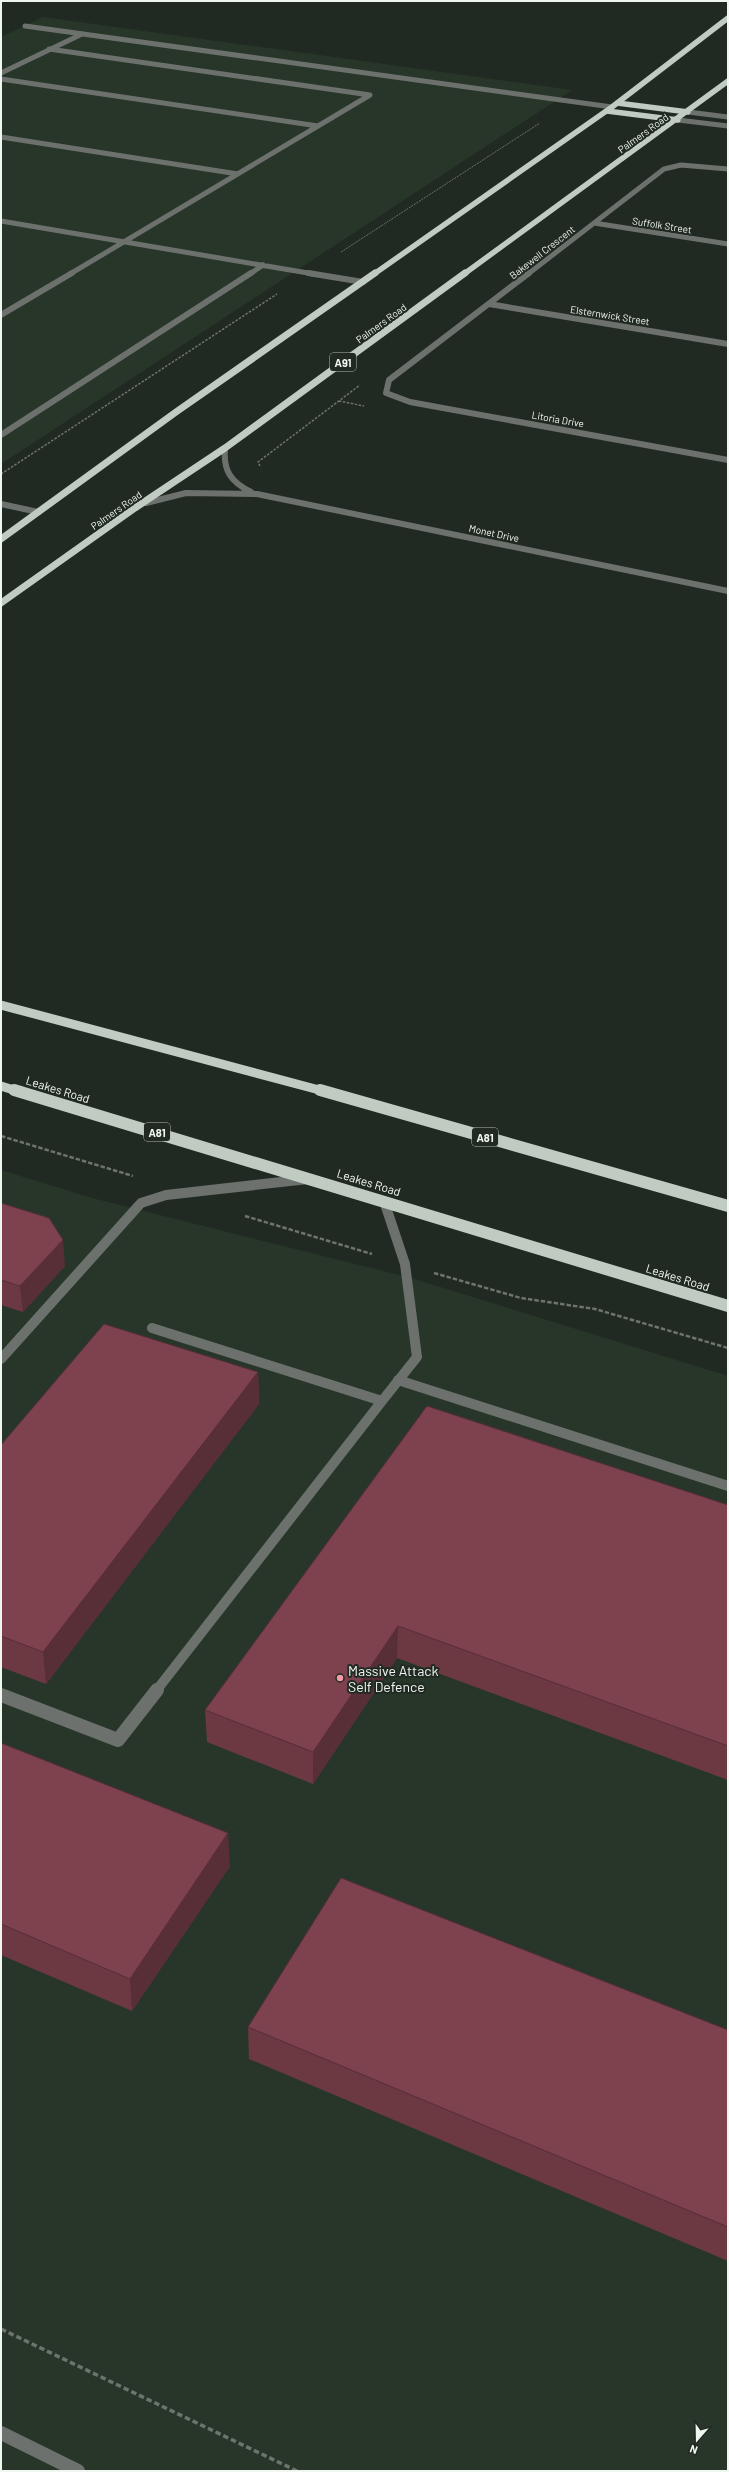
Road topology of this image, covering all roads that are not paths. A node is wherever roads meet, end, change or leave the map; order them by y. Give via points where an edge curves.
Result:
1 (728, 18) edge
2 (25, 26) dead end
3 (82, 34) junction
4 (49, 49) junction
5 (1, 72) edge
6 (1, 79) edge
7 (728, 81) edge
8 (612, 107) junction
9 (688, 112) junction
10 (728, 117) edge
11 (678, 120) junction
12 (318, 126) junction
13 (728, 126) edge
14 (1, 137) edge
15 (728, 169) edge
16 (238, 174) junction
17 (1, 221) edge
18 (594, 223) junction
19 (126, 242) junction
20 (728, 244) edge
21 (263, 265) junction
22 (362, 282) junction
23 (489, 304) junction
24 (2, 314) edge
25 (728, 344) edge
26 (386, 393) joint
27 (1, 435) edge
28 (225, 448) junction
29 (728, 460) edge
30 (257, 494) junction
31 (1, 504) edge
32 (135, 508) junction
33 (38, 512) junction
34 (1, 539) edge
35 (728, 591) edge
36 (1, 603) edge
37 (1, 1005) edge
38 (1, 1086) edge
39 (312, 1179) junction
40 (384, 1201) junction
41 (728, 1206) edge
42 (728, 1306) edge
43 (152, 1328) dead end
44 (1, 1359) edge
45 (398, 1380) junction
46 (382, 1401) junction
47 (728, 1486) edge
48 (1, 1695) edge
49 (1, 2433) edge
50 (78, 2471) edge

1 - 8 highway
2 - 3 street
3 - 4 street
3 - 8 street
4 - 5 street
4 - 12 street via 370,95
6 - 12 street
7 - 9 highway, Palmers Road / A91
8 - 9 highway
8 - 11 highway
8 - 22 highway
9 - 10 street
9 - 11 highway, Palmers Road / A91
11 - 13 street
11 - 28 highway, Palmers Road / A91
12 - 16 street
14 - 16 street
15 - 18 street, Bakewell Crescent via 681,164 667,168
16 - 19 street
17 - 19 street
18 - 20 street, Suffolk Street
18 - 23 street, Bakewell Crescent
19 - 21 street
19 - 24 street
21 - 22 street
21 - 27 street
22 - 33 highway
23 - 25 street, Elsternwick Street
23 - 26 street, Bakewell Crescent via 389,380
26 - 29 street, Litoria Drive via 410,402
28 - 30 street, Monet Drive via 223,465 226,473 241,486
28 - 32 highway, Palmers Road / A91
30 - 32 street, Monet Drive via 185,492 156,498
30 - 35 street, Monet Drive
31 - 33 street
32 - 36 highway, Palmers Road / A91
33 - 34 highway
37 - 41 highway, A81 via 243,1068
38 - 39 highway, Leakes Road / A81
39 - 40 highway, Leakes Road / A81
39 - 44 street via 166,1196 141,1203
40 - 42 highway, Leakes Road / A81
40 - 45 street via 405,1264 417,1357
43 - 46 street
45 - 46 street
45 - 47 street
46 - 48 street via 118,1740
49 - 50 street

